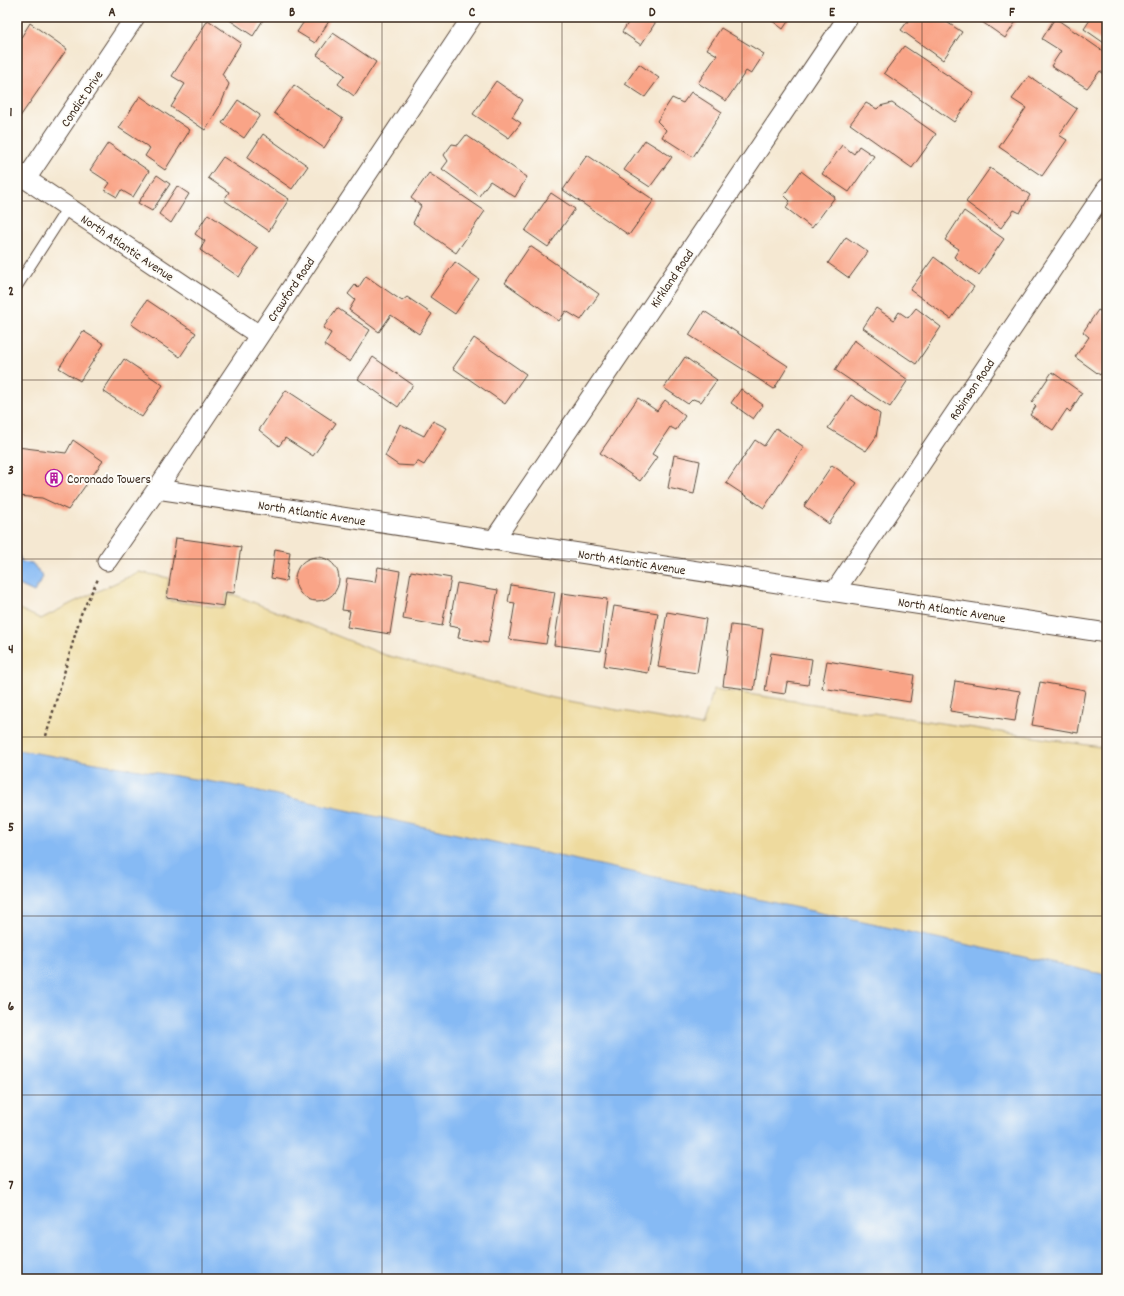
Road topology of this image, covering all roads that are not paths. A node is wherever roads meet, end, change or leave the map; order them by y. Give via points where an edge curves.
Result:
1 (135, 17) edge
2 (472, 17) edge
3 (848, 17) edge
4 (22, 176) edge
5 (1107, 188) edge
6 (68, 207) junction
7 (17, 286) edge
8 (259, 335) junction
9 (157, 489) junction
10 (494, 540) junction
11 (107, 561) road end
12 (835, 591) junction
13 (1107, 633) edge

1 - 4 street, Condict Drive
2 - 8 street, Crawford Road
3 - 10 street, Kirkland Road
4 - 6 street, North Atlantic Avenue
5 - 12 street, Robinson Road
6 - 7 lane
6 - 8 street, North Atlantic Avenue
8 - 9 street, Crawford Road
9 - 10 street, North Atlantic Avenue
9 - 11 street, Crawford Road
10 - 12 street, North Atlantic Avenue
12 - 13 street, North Atlantic Avenue

